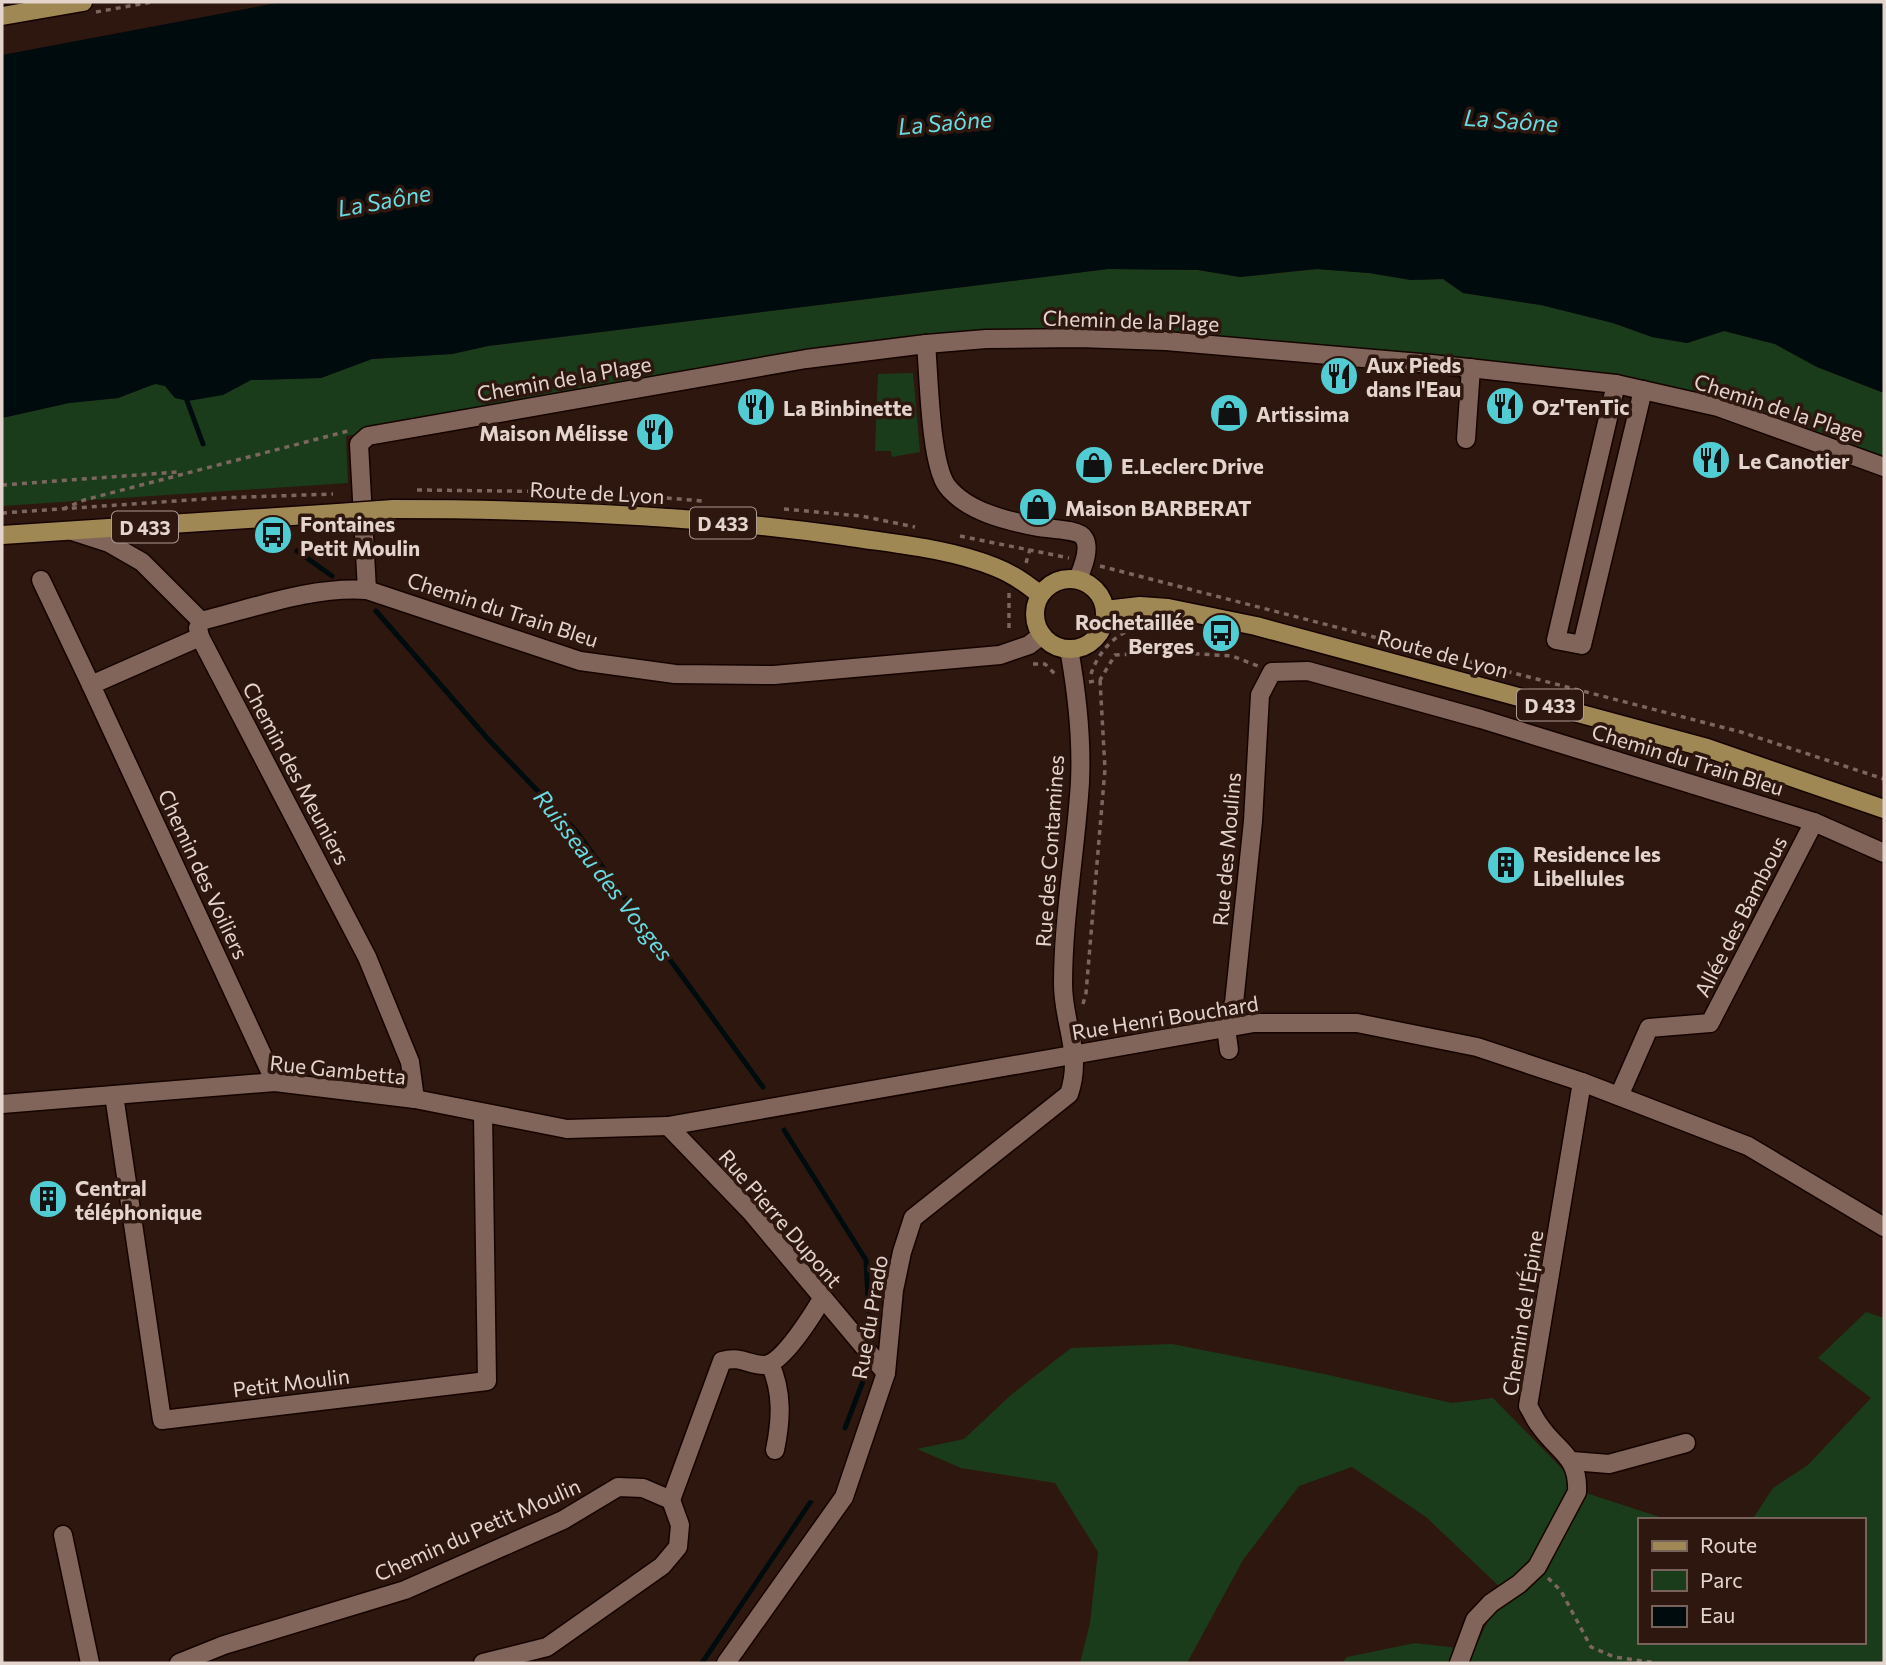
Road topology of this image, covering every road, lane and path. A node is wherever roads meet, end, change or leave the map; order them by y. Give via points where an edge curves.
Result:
1 (83, 2) edge
2 (2, 16) edge
3 (926, 344) junction
4 (1471, 368) junction
5 (1616, 384) junction
6 (1643, 390) junction
7 (360, 433) junction
8 (1466, 439) dead end
9 (1884, 467) edge
10 (184, 472) junction
11 (2, 485) edge
12 (338, 494) dead end
13 (64, 509) junction
14 (2, 513) edge
15 (68, 530) junction
16 (2, 535) edge
17 (1030, 550) dead end
18 (1026, 563) dead end
19 (1141, 576) dead end
20 (1078, 579) junction
21 (41, 580) dead end
22 (1141, 584) dead end
23 (367, 590) junction
24 (1009, 593) dead end
25 (1040, 595) junction
26 (1105, 610) junction
27 (1138, 626) dead end
28 (200, 629) junction
29 (1042, 635) junction
30 (1009, 641) dead end
31 (1069, 649) junction
32 (1026, 663) dead end
33 (1272, 672) junction
34 (1061, 680) dead end
35 (1100, 681) junction
36 (91, 685) junction
37 (1884, 809) edge
38 (1814, 822) junction
39 (1884, 853) edge
40 (1081, 1009) dead end
41 (1223, 1029) junction
42 (1229, 1051) dead end
43 (1075, 1055) junction
44 (275, 1082) junction
45 (1582, 1082) junction
46 (114, 1095) junction
47 (1619, 1096) junction
48 (415, 1100) junction
49 (2, 1104) edge
50 (483, 1113) junction
51 (668, 1126) junction
52 (1884, 1227) edge
53 (822, 1299) junction
54 (771, 1364) junction
55 (886, 1373) junction
56 (1686, 1443) dead end
57 (775, 1450) dead end
58 (1572, 1461) junction
59 (671, 1500) junction
60 (64, 1535) dead end
61 (1536, 1567) junction
62 (90, 1663) edge
63 (179, 1663) edge
64 (483, 1663) edge
65 (726, 1663) edge
66 (1459, 1663) edge
67 (1657, 1663) edge

1 - 2 main road
3 - 4 street, Chemin de la Plage via 1122,339
3 - 7 street, Chemin de la Plage via 807,359
3 - 20 street via 935,456 945,484 968,504 1000,518 1079,533 1086,546
4 - 5 street, Chemin de la Plage
4 - 8 street
5 - 6 street, Chemin de la Plage
5 - 6 street via 1556,640 1582,645
6 - 9 street, Chemin de la Plage via 1718,407
7 - 10 path
7 - 23 street
10 - 11 path
10 - 13 path via 84,499
12 - 13 path
13 - 14 path
15 - 16 main road, D 433
15 - 25 main road, Route de Lyon / D 433, bridge via 393,509 644,516 804,531 956,555 995,567
15 - 28 street, Chemin des Meuniers via 109,542 142,562
17 - 18 path
19 - 22 path
20 - 25 main road via 1054,582
20 - 26 main road via 1097,590
21 - 36 street, Chemin des Voiliers
23 - 28 street, Chemin du Train Bleu via 317,593
23 - 29 street, Chemin du Train Bleu via 580,660 675,674 774,675 1000,655
24 - 30 path
25 - 29 main road via 1035,616
26 - 31 main road via 1100,633 1081,648
26 - 37 main road, Route de Lyon / D 433 via 1168,608 1256,626 1707,748
27 - 35 path via 1117,637 1095,660 1087,682
28 - 36 street
28 - 48 street, Chemin des Meuniers via 367,957 410,1062
29 - 31 main road via 1049,643
31 - 43 street, Rue des Contamines via 1080,782 1063,986
32 - 34 path via 1045,664
33 - 35 path via 1232,656 1168,652 1115,655
33 - 38 street, Chemin du Train Bleu via 1308,671
33 - 41 street, Rue des Moulins via 1260,695 1253,821 1234,1003
35 - 40 path via 1104,790
36 - 44 street, Chemin des Voiliers
38 - 39 street, Chemin du Train Bleu
38 - 47 street, Allée des Bambous via 1710,1023 1649,1028
41 - 42 street
41 - 43 street, Rue Henri Bouchard
41 - 45 street, Rue Henri Bouchard via 1254,1023 1357,1023 1477,1047
43 - 51 street, Rue Henri Bouchard
43 - 55 street, Rue du Prado via 1069,1094 913,1218 894,1290
44 - 46 street, Rue Gambetta
44 - 48 street, Rue Gambetta
45 - 47 street, Rue Henri Bouchard
45 - 58 street, Chemin de l'Épine via 1528,1406 1540,1427
46 - 49 street, Rue Gambetta
46 - 50 street, Petit Moulin via 162,1420 487,1381
47 - 52 street, Rue Henri Bouchard via 1748,1146
48 - 50 street, Rue Gambetta
50 - 51 street, Rue Gambetta via 567,1129
51 - 53 street, Rue Pierre Dupont via 751,1212
53 - 54 street via 800,1334
53 - 55 street, Rue Pierre Dupont
54 - 57 street via 777,1378 781,1422
54 - 59 street via 735,1357 722,1361
55 - 65 street, Rue du Prado via 844,1497
56 - 58 street via 1609,1464
58 - 61 street via 1577,1492
59 - 63 street, Chemin du Petit Moulin via 643,1488 618,1488 563,1520 405,1590
59 - 64 street via 680,1525 678,1546 662,1566 547,1647
60 - 62 street
61 - 66 street via 1475,1620
61 - 67 path via 1561,1591 1591,1647 1614,1657

